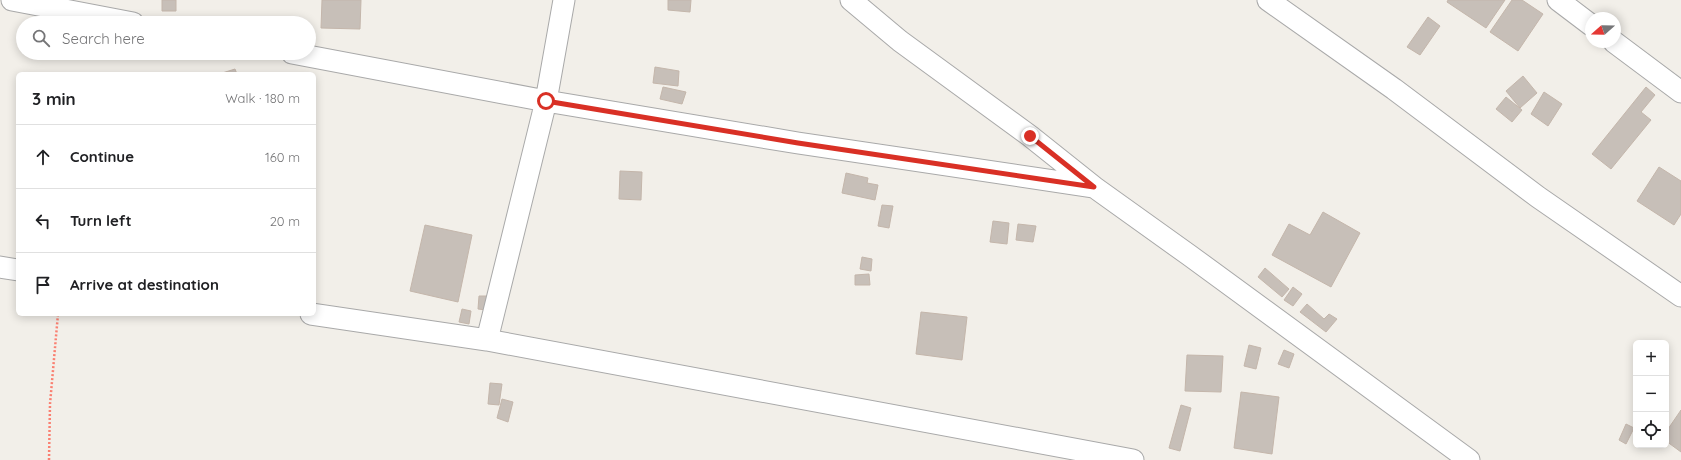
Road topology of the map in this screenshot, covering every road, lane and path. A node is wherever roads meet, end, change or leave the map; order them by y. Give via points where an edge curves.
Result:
1 (12, 0) edge
2 (564, 0) edge
3 (851, 0) edge
4 (1268, 0) edge
5 (1558, 0) edge
6 (96, 16) edge
7 (1585, 20) edge
8 (1621, 47) edge
9 (316, 58) edge
10 (1681, 92) edge
11 (546, 101) junction
12 (1094, 187) junction
13 (0, 267) edge
14 (16, 270) edge
15 (1681, 296) edge
16 (316, 315) edge
17 (58, 316) edge
18 (487, 340) junction
19 (49, 460) edge
20 (1133, 460) edge
21 (1469, 460) edge

1 - 6 street
2 - 11 street
3 - 12 street via 900,41 1030,136
4 - 15 street via 1394,89 1538,197
5 - 7 street
8 - 10 street
9 - 11 street
11 - 12 street via 798,143
11 - 18 street
12 - 21 street
13 - 14 street
16 - 18 street
17 - 19 path via 50,404
18 - 20 street

